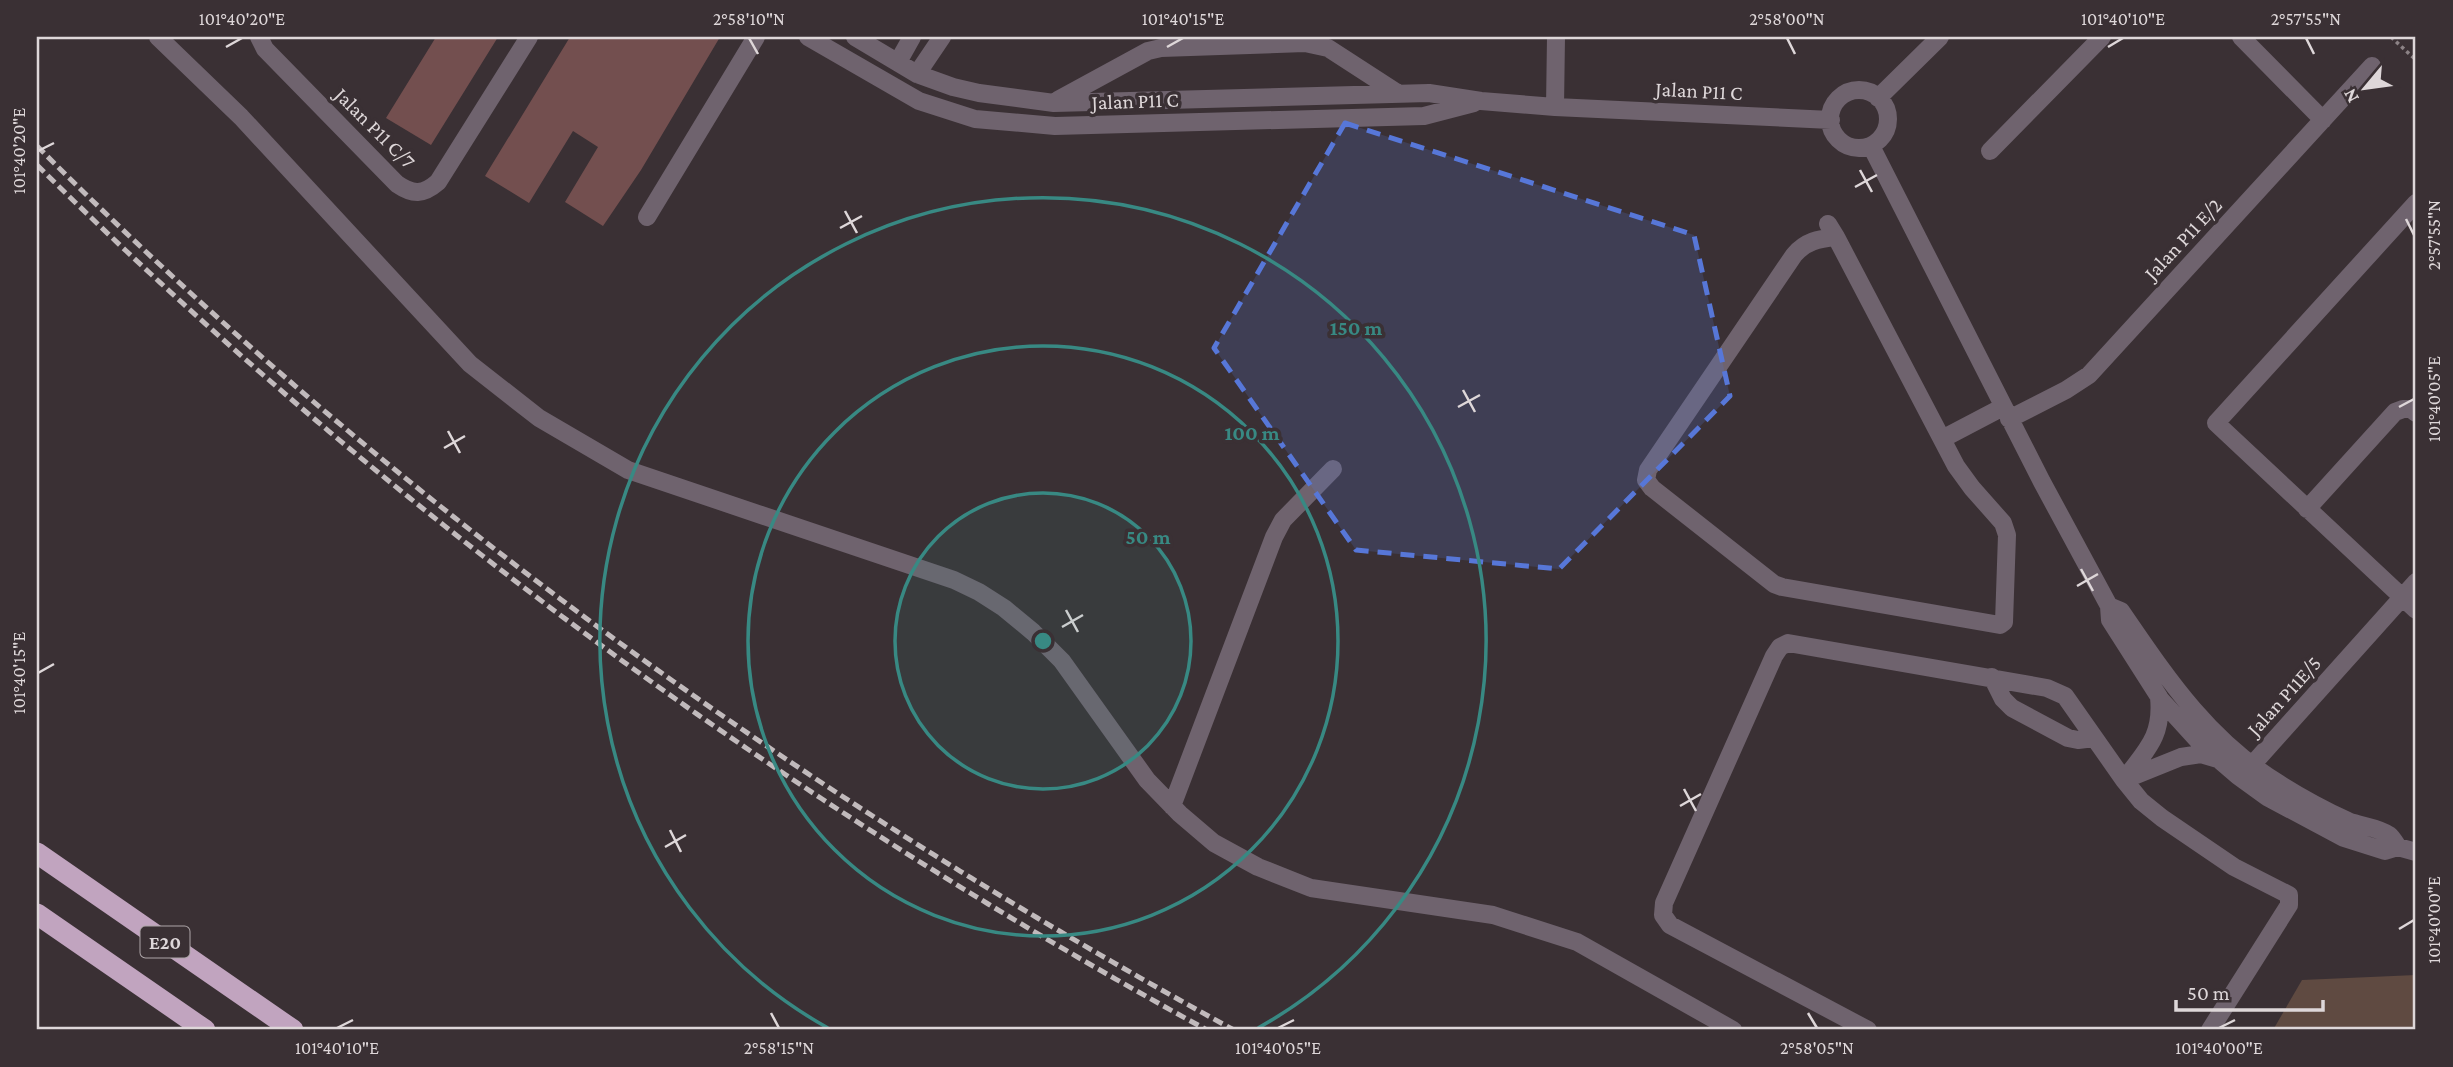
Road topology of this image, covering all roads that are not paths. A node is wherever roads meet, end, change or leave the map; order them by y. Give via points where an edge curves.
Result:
1 (158, 37) edge
2 (259, 37) edge
3 (529, 37) edge
4 (756, 37) edge
5 (808, 37) edge
6 (855, 37) edge
7 (912, 37) edge
8 (942, 37) edge
9 (1556, 37) edge
10 (1940, 37) edge
11 (2102, 37) edge
12 (2241, 37) edge
13 (898, 62) junction
14 (2372, 66) dead end
15 (917, 74) junction
16 (1399, 94) junction
17 (1878, 98) junction
18 (1481, 101) junction
19 (1054, 103) junction
20 (1555, 107) junction
21 (1831, 120) junction
22 (2323, 120) junction
23 (1871, 146) junction
24 (1990, 151) dead end
25 (2416, 203) edge
26 (647, 217) dead end
27 (2006, 413) junction
28 (2416, 413) edge
29 (1942, 439) junction
30 (1333, 469) dead end
31 (2307, 509) junction
32 (2416, 582) edge
33 (2402, 598) junction
34 (2109, 606) junction
35 (2416, 610) edge
36 (1992, 677) junction
37 (2159, 697) junction
38 (2094, 738) junction
39 (2218, 759) junction
40 (2252, 765) junction
41 (2124, 780) junction
42 (1172, 806) junction
43 (2398, 847) junction
44 (2416, 852) edge
45 (37, 853) edge
46 (37, 914) edge
47 (205, 1030) edge
48 (293, 1030) edge
49 (1733, 1030) edge
50 (1868, 1030) edge
51 (2210, 1030) edge

1 - 42 street via 242,117 470,364 539,418 628,470 979,592 1033,632 1062,661 1147,780
2 - 3 street, Jalan P11 C/7 via 265,49 397,184 418,193 438,182
4 - 26 street
5 - 18 street, Jalan P11 C via 919,101 975,119 1055,126 1424,116
6 - 13 street, Jalan P11 C
7 - 13 street
8 - 15 street
9 - 20 street
10 - 17 street
11 - 24 street
12 - 22 street
13 - 15 street, Jalan P11 C
14 - 22 street, Jalan P11 E/2
15 - 19 street, Jalan P11 C via 979,93
16 - 18 street, Jalan P11 C via 1429,93
16 - 19 street, Jalan P11 C
16 - 19 street via 1328,48 1305,43 1148,51
17 - 21 street via 1866,91 1848,93 1835,104
17 - 23 street via 1886,108 1888,126
18 - 20 street, Jalan P11 C
20 - 21 street, Jalan P11 C
21 - 23 street via 1833,131 1845,144
22 - 27 street, Jalan P11 E/2 via 2089,375 2066,390
23 - 27 street
25 - 31 street via 2216,423
27 - 29 street, Jalan P11 E/2
27 - 34 street
28 - 31 street via 2412,409 2396,412
29 - 29 street via 2007,535 2004,621 2000,625 1774,584 1646,480 1648,470 1794,255 1832,231
30 - 42 street via 1283,520 1274,537
31 - 33 street
32 - 33 street, Jalan P11E/5
33 - 35 street
33 - 40 street, Jalan P11E/5
34 - 37 street via 2110,620
34 - 40 street via 2121,611 2173,688 2212,731
36 - 38 street via 2065,696
36 - 38 street via 2012,708 2068,738
36 - 50 street via 1787,643 1780,647 1664,903 1663,915 1670,925
37 - 39 street
37 - 41 street via 2158,731
38 - 41 street
39 - 41 street via 2201,754 2182,757
39 - 43 street via 2267,797 2343,838 2385,851
40 - 43 street via 2312,803 2389,834
41 - 51 street via 2141,800 2188,836 2234,867 2289,895 2289,905
42 - 49 street via 1214,843 1258,867 1311,888 1493,915 1577,942
43 - 44 street
45 - 48 highway, E20
46 - 47 highway, E20

